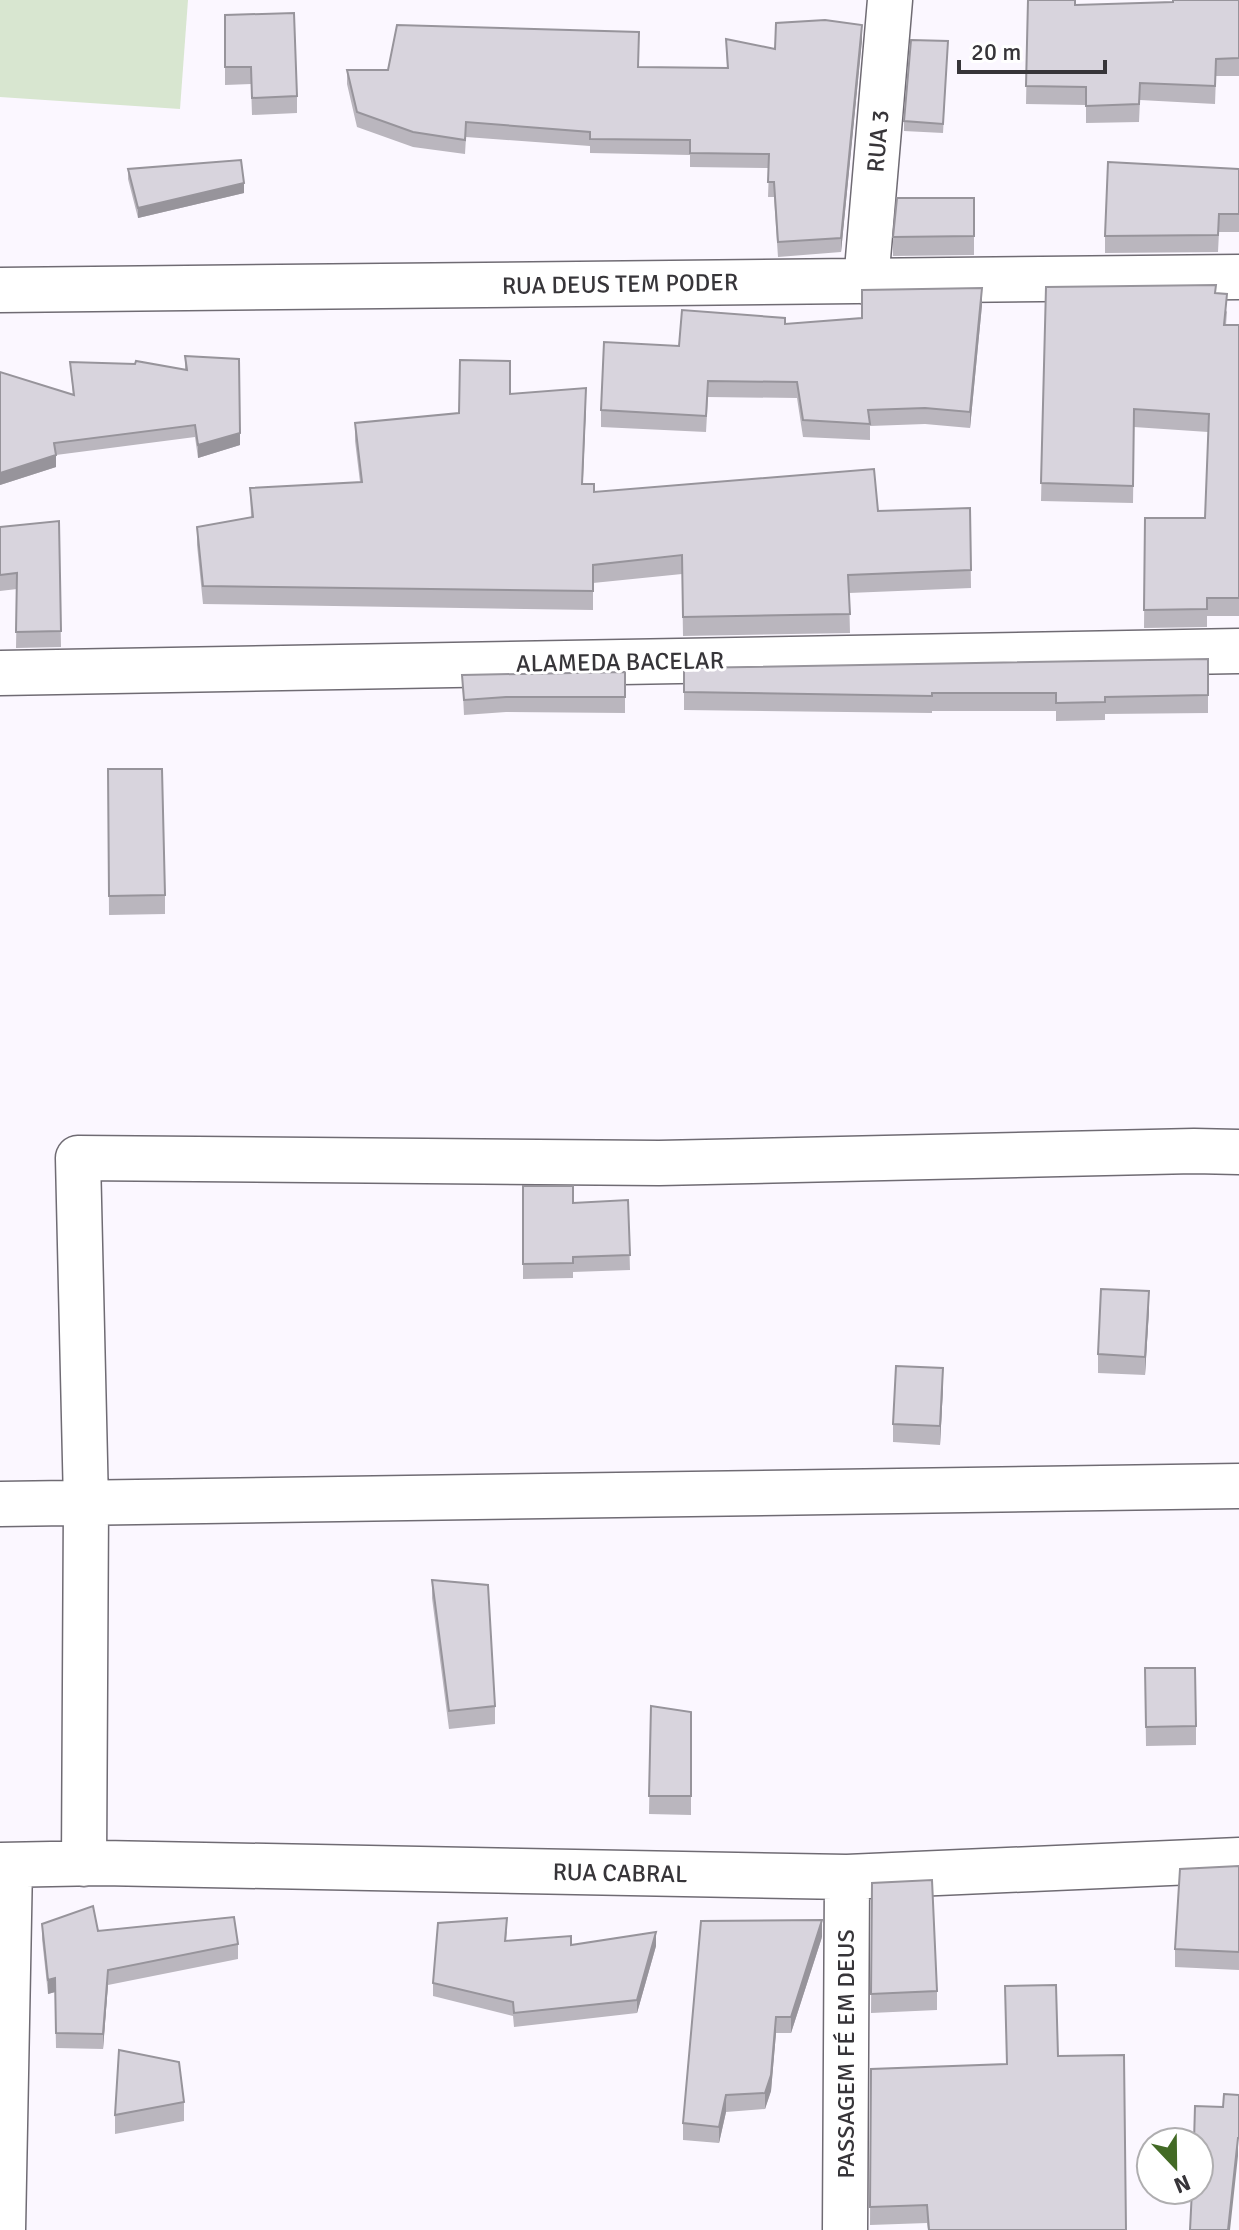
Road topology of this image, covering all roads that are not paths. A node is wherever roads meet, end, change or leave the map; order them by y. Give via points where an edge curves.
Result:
1 (890, 0) edge
2 (1239, 277) edge
3 (866, 282) junction
4 (0, 290) edge
5 (1239, 651) edge
6 (0, 673) edge
7 (1239, 1152) edge
8 (1239, 1486) edge
9 (0, 1504) edge
10 (86, 1504) junction
11 (1239, 1860) edge
12 (84, 1864) junction
13 (5, 1865) edge
14 (847, 1877) junction
15 (3, 2230) edge
16 (845, 2230) edge

1 - 3 street, RUA 3
2 - 3 street, RUA DEUS TEM PODER
3 - 4 street, RUA DEUS TEM PODER
5 - 6 street, ALAMEDA BACELAR
7 - 10 street via 659,1163 78,1158
8 - 10 street
9 - 10 street
10 - 12 street
11 - 14 street, RUA CABRAL
12 - 13 street, RUA CABRAL
12 - 14 street, RUA CABRAL
13 - 15 street
14 - 16 street, PASSAGEM FÉ EM DEUS

